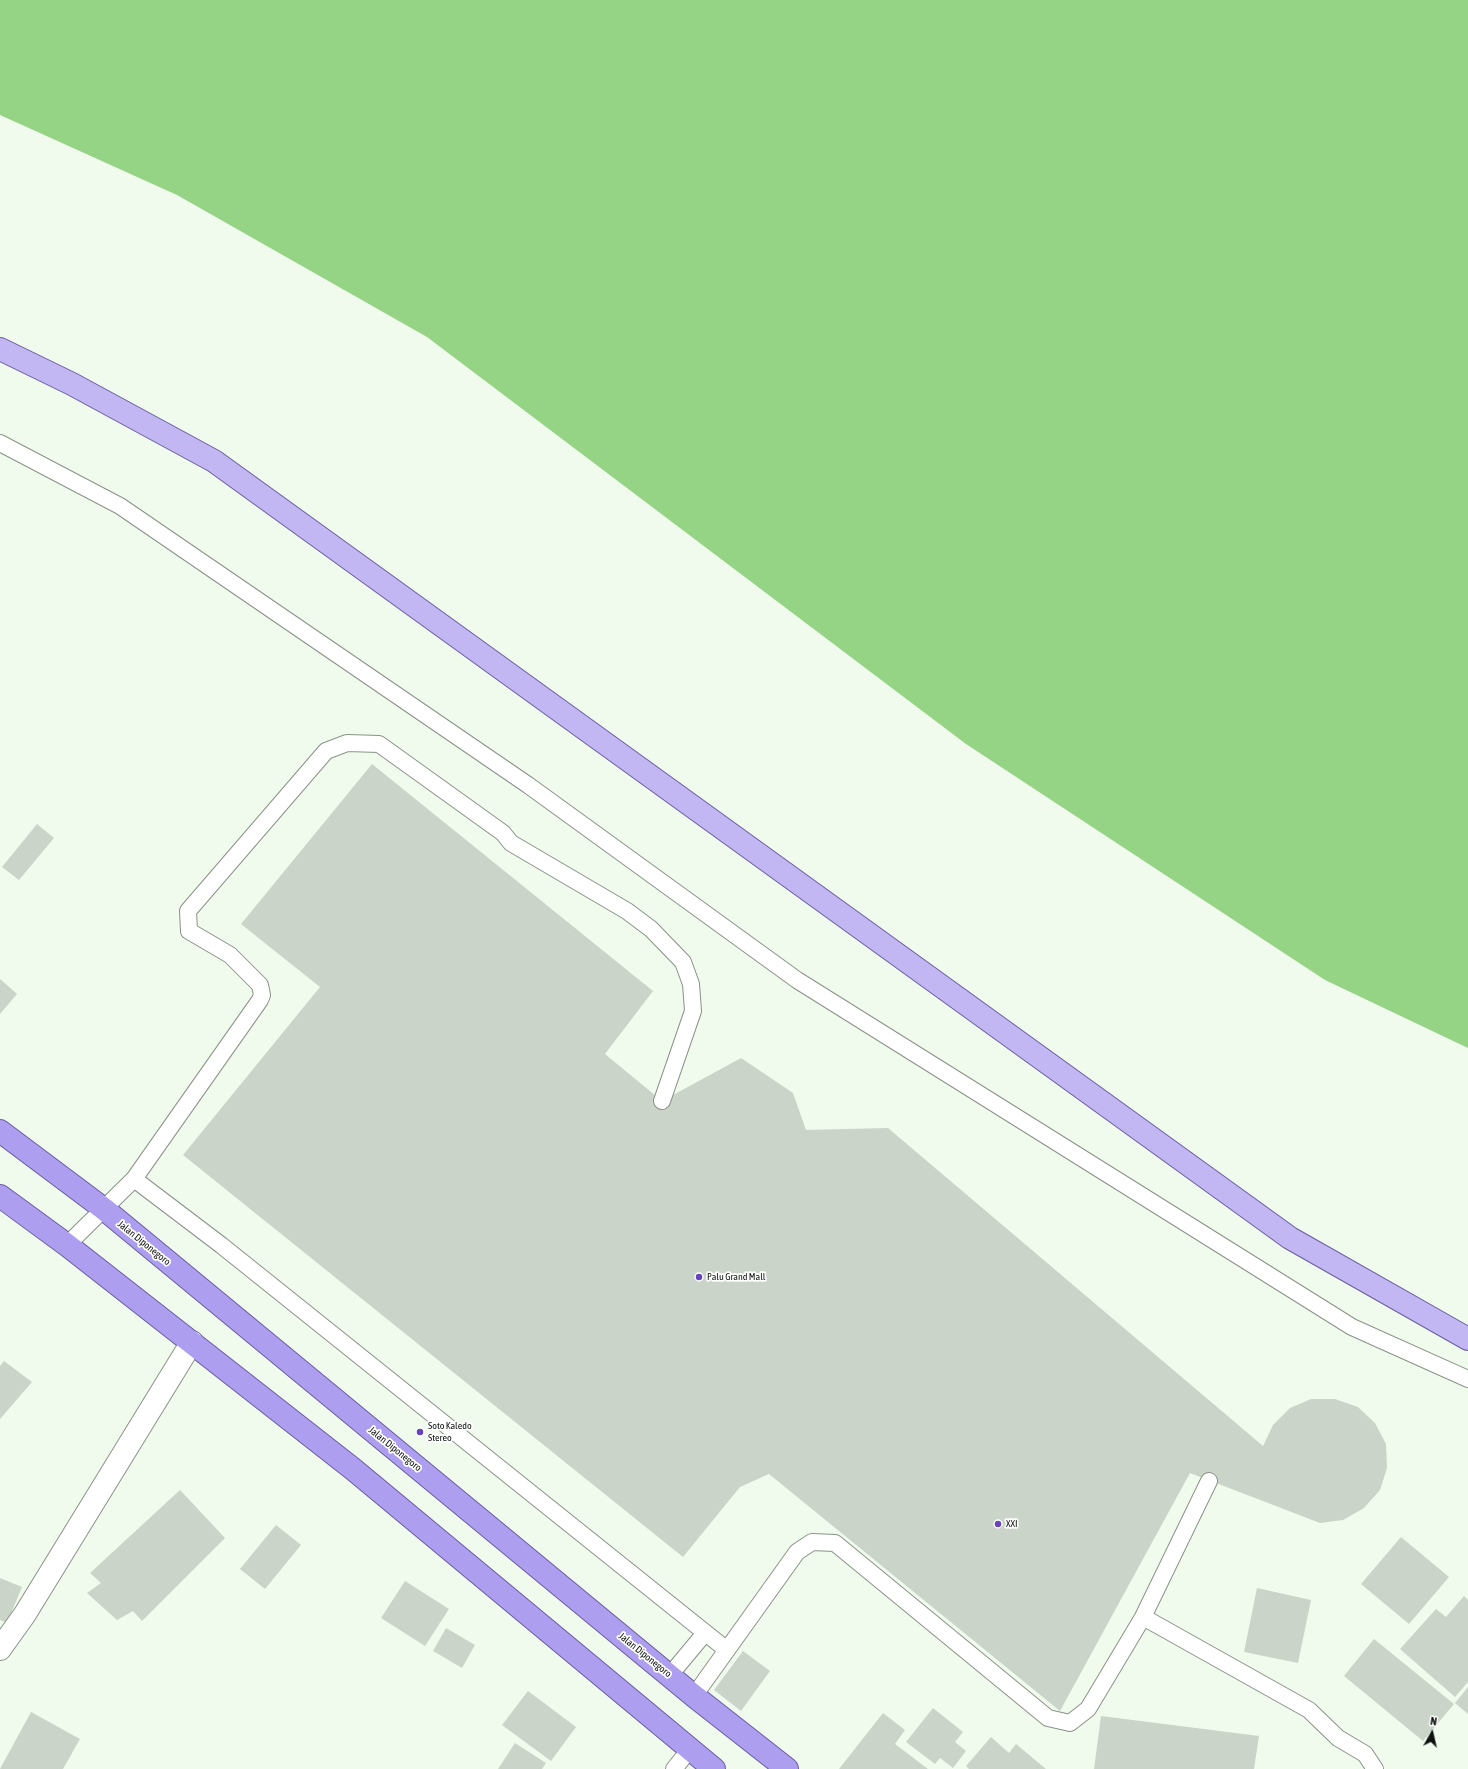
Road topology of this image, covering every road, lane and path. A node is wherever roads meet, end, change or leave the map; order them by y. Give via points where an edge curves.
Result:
1 (0, 349) edge
2 (0, 443) edge
3 (662, 1101) dead end
4 (0, 1131) edge
5 (134, 1179) junction
6 (0, 1196) edge
7 (104, 1209) junction
8 (67, 1245) junction
9 (1468, 1339) edge
10 (192, 1342) junction
11 (1468, 1379) edge
12 (1209, 1481) dead end
13 (1142, 1617) junction
14 (705, 1633) junction
15 (0, 1649) edge
16 (727, 1650) junction
17 (670, 1675) junction
18 (694, 1696) junction
19 (690, 1748) junction
20 (674, 1769) edge
21 (714, 1769) edge
22 (787, 1769) edge
23 (1375, 1769) edge

1 - 9 main road via 72,384 214,462 1290,1238
2 - 11 lane via 120,506 528,785 797,980 1352,1327
3 - 5 lane via 693,1011 691,984 683,962 651,929 627,911 511,843 503,833 379,744 347,743 326,751 188,911 189,930 230,955 260,985 262,995
4 - 7 highway, Jalan Diponegoro
5 - 7 lane
5 - 14 lane via 227,1250
6 - 8 highway
7 - 8 lane
7 - 17 highway, Jalan Diponegoro
8 - 10 highway
10 - 15 street via 25,1614
10 - 19 highway via 353,1469
12 - 13 lane
13 - 16 lane via 1088,1709 1070,1723 1048,1718 835,1543 812,1542 797,1552
13 - 23 lane via 1309,1710 1338,1738 1365,1754
14 - 16 lane
14 - 17 lane
16 - 18 lane
17 - 18 highway, Jalan Diponegoro
18 - 22 highway, Jalan Diponegoro
19 - 20 lane
19 - 21 highway

